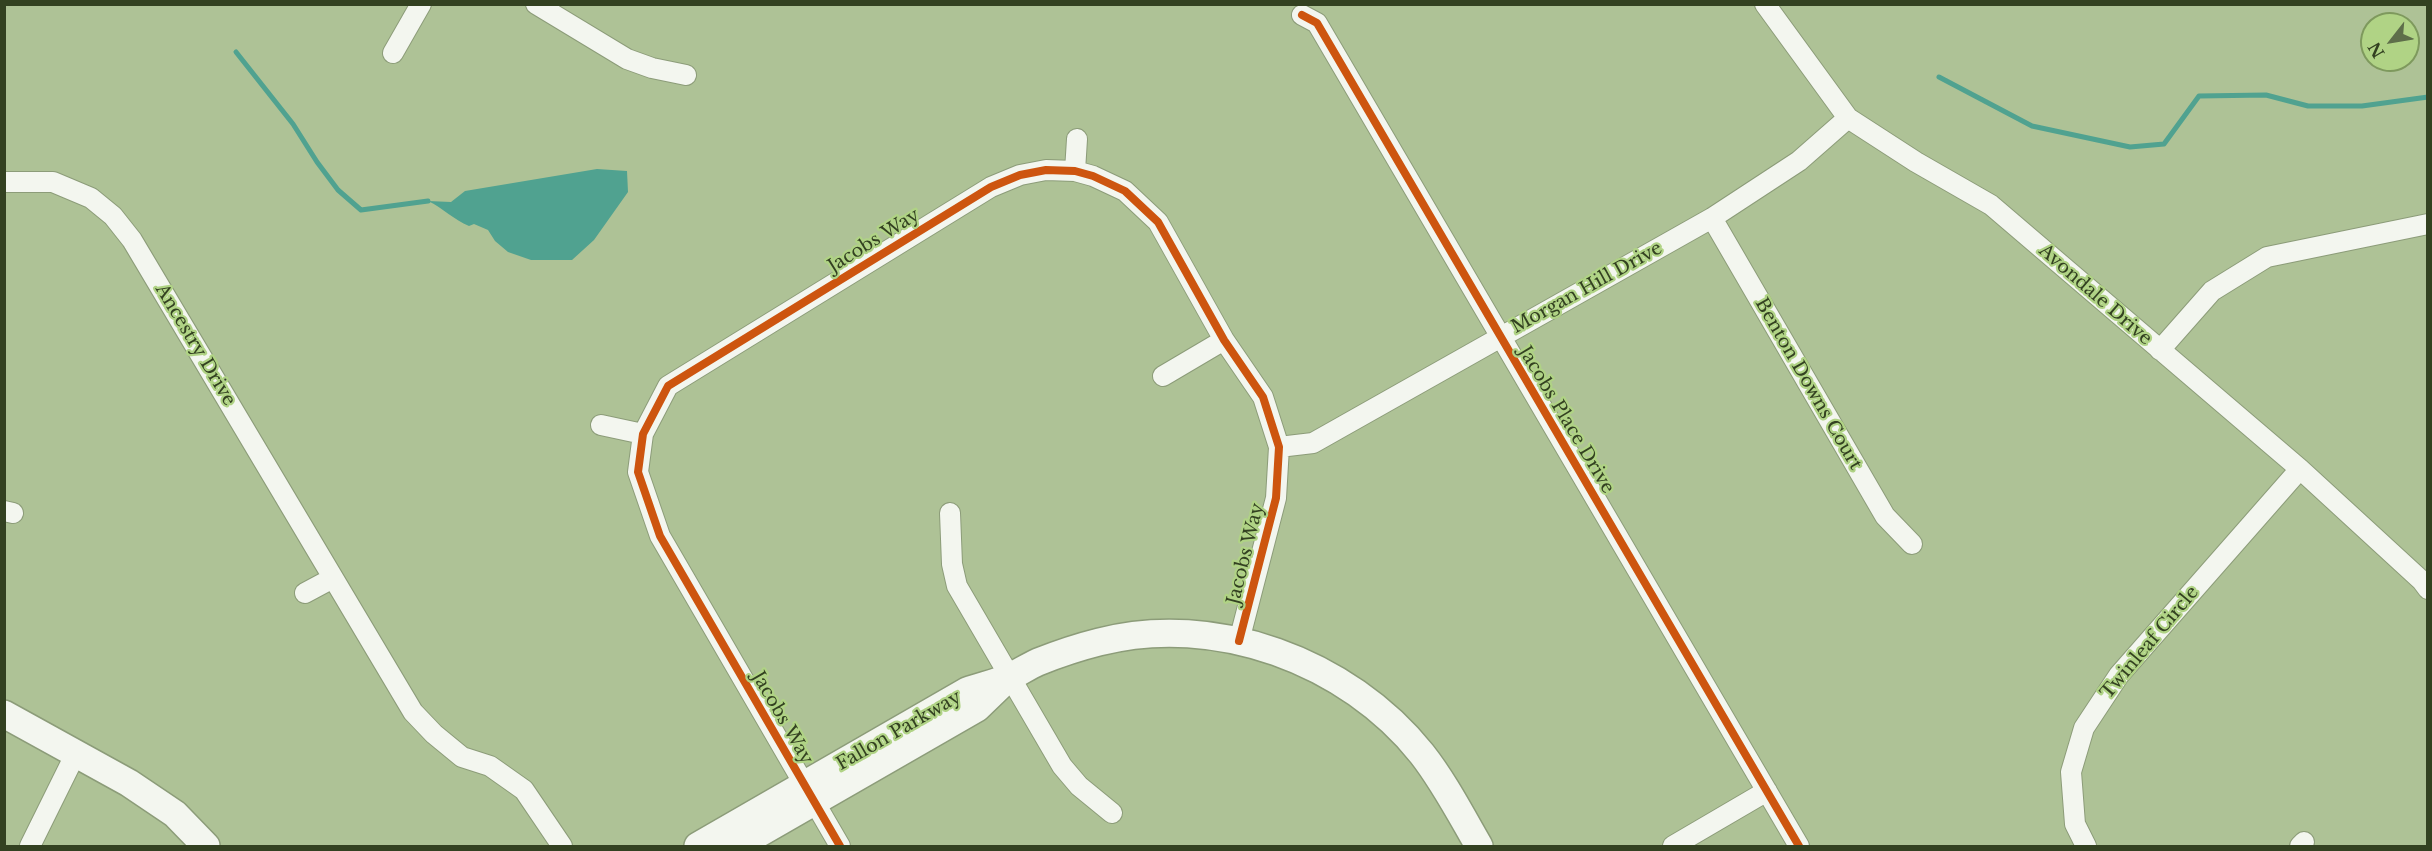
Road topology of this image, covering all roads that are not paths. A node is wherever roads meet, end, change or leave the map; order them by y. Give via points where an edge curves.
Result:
1 (421, 4) edge
2 (536, 4) edge
3 (1765, 4) edge
4 (1302, 15) dead end
5 (393, 53) dead end
6 (686, 75) dead end
7 (1848, 118) junction
8 (1077, 139) dead end
9 (1075, 171) junction
10 (4, 182) edge
11 (1712, 218) junction
12 (2427, 224) edge
13 (1499, 337) junction
14 (1224, 340) junction
15 (2160, 350) junction
16 (1163, 376) dead end
17 (601, 425) dead end
18 (643, 434) junction
19 (1279, 447) junction
20 (2300, 469) junction
21 (950, 513) dead end
22 (1912, 544) dead end
23 (333, 578) junction
24 (2426, 581) edge
25 (305, 593) dead end
26 (1239, 641) junction
27 (1010, 677) junction
28 (4, 714) edge
29 (76, 753) junction
30 (1767, 791) junction
31 (809, 794) junction
32 (1112, 813) dead end
33 (30, 846) edge
34 (206, 846) edge
35 (562, 846) edge
36 (698, 846) edge
37 (737, 846) edge
38 (840, 846) edge
39 (1479, 846) edge
40 (1673, 846) edge
41 (1799, 846) edge
42 (2086, 846) edge

1 - 5 street
2 - 6 street via 627,59
3 - 7 street, Avondale Drive
4 - 13 street, Jacobs Place Drive via 1317,23
7 - 11 street, Morgan Hill Drive via 1799,160
7 - 15 street, Avondale Drive via 1991,205
8 - 9 street
9 - 14 street, Jacobs Way via 1125,191 1158,222
9 - 18 street, Jacobs Way via 1046,170 991,187 668,386
10 - 23 street, Ancestry Drive via 53,182 91,198 113,216 132,240
11 - 13 street, Morgan Hill Drive
11 - 22 street, Benton Downs Court via 1885,516
12 - 15 street via 2267,257 2212,291
13 - 19 street, Morgan Hill Drive via 1313,443
13 - 30 street, Jacobs Place Drive
14 - 16 street
14 - 19 street, Jacobs Way via 1263,397
15 - 20 street, Avondale Drive
17 - 18 street
18 - 31 street, Jacobs Way via 638,472 660,536
19 - 26 street, Jacobs Way via 1276,498
20 - 24 street, Avondale Drive
20 - 42 street, Twinleaf Circle via 2119,675 2084,728 2071,771 2075,824
21 - 27 street via 957,586
23 - 25 street
23 - 35 street, Ancestry Drive via 413,712 462,757 490,766 524,790
26 - 27 street, Fallon Parkway via 1180,632 1101,641 1038,662
26 - 39 street, Fallon Parkway via 1294,659 1345,684 1392,721 1422,754
27 - 31 street, Fallon Parkway via 977,708
27 - 32 street via 1062,766
28 - 29 street
29 - 33 street
29 - 34 street via 175,814
30 - 40 street
30 - 41 street, Jacobs Place Drive
31 - 36 street, Fallon Parkway
31 - 37 street, Fallon Parkway
31 - 38 street, Jacobs Way

